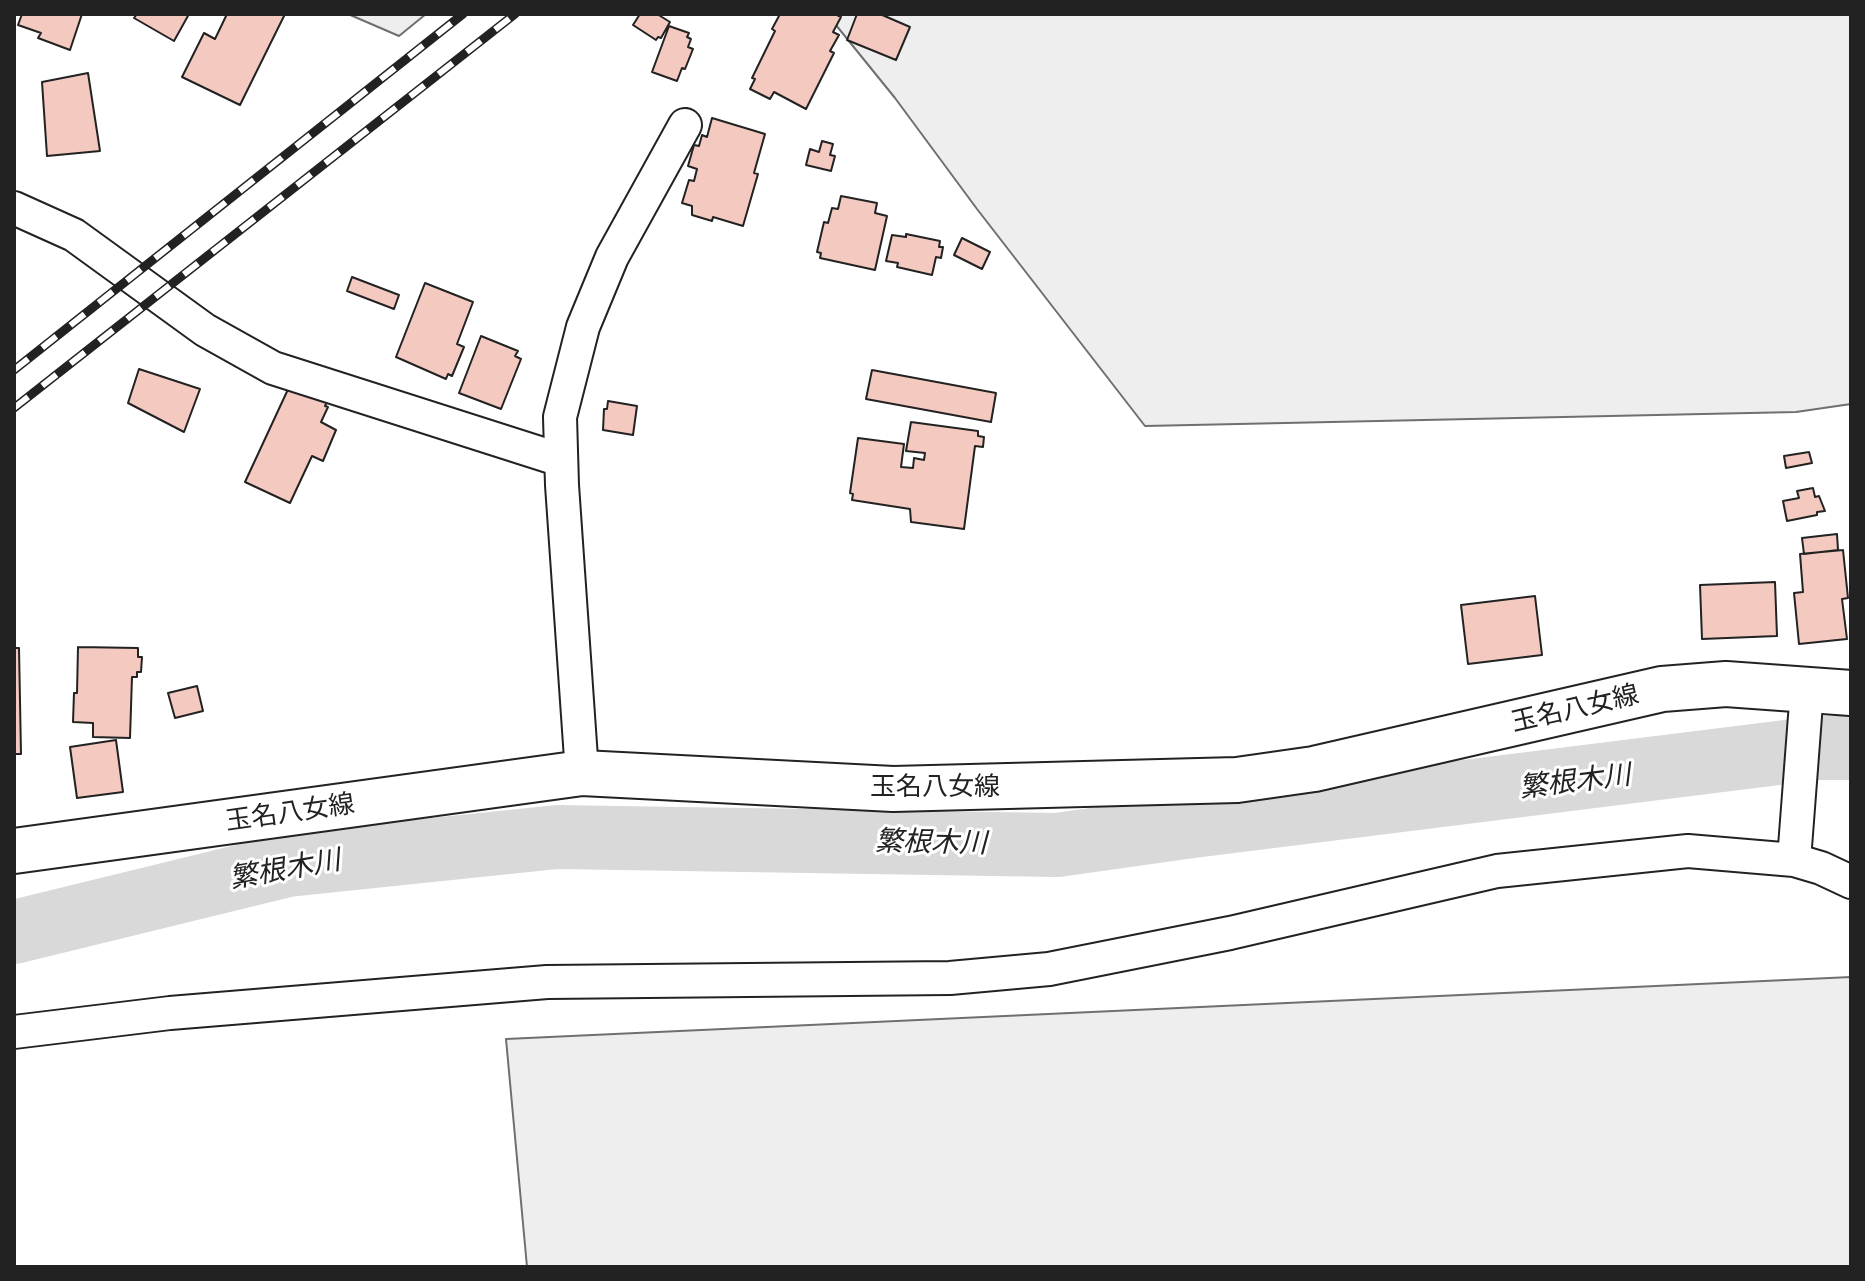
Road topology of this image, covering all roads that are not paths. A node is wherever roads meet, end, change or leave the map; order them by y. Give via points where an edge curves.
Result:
1 (685, 125) dead end
2 (14, 208) edge
3 (561, 460) junction
4 (1851, 693) edge
5 (1806, 699) junction
6 (582, 773) junction
7 (14, 851) edge
8 (1795, 851) junction
9 (1851, 882) edge
10 (14, 1032) edge

1 - 3 street via 612,257 583,327 560,417
2 - 3 street via 74,235 205,330 273,368
3 - 6 street
4 - 5 main road, 玉名八女線
5 - 6 main road, 玉名八女線 via 1726,684 1662,689 1314,769 1237,780 893,789
5 - 8 street
6 - 7 main road, 玉名八女線
8 - 9 street
8 - 10 street via 1688,851 1497,871 1049,969 950,978 547,982 170,1013

